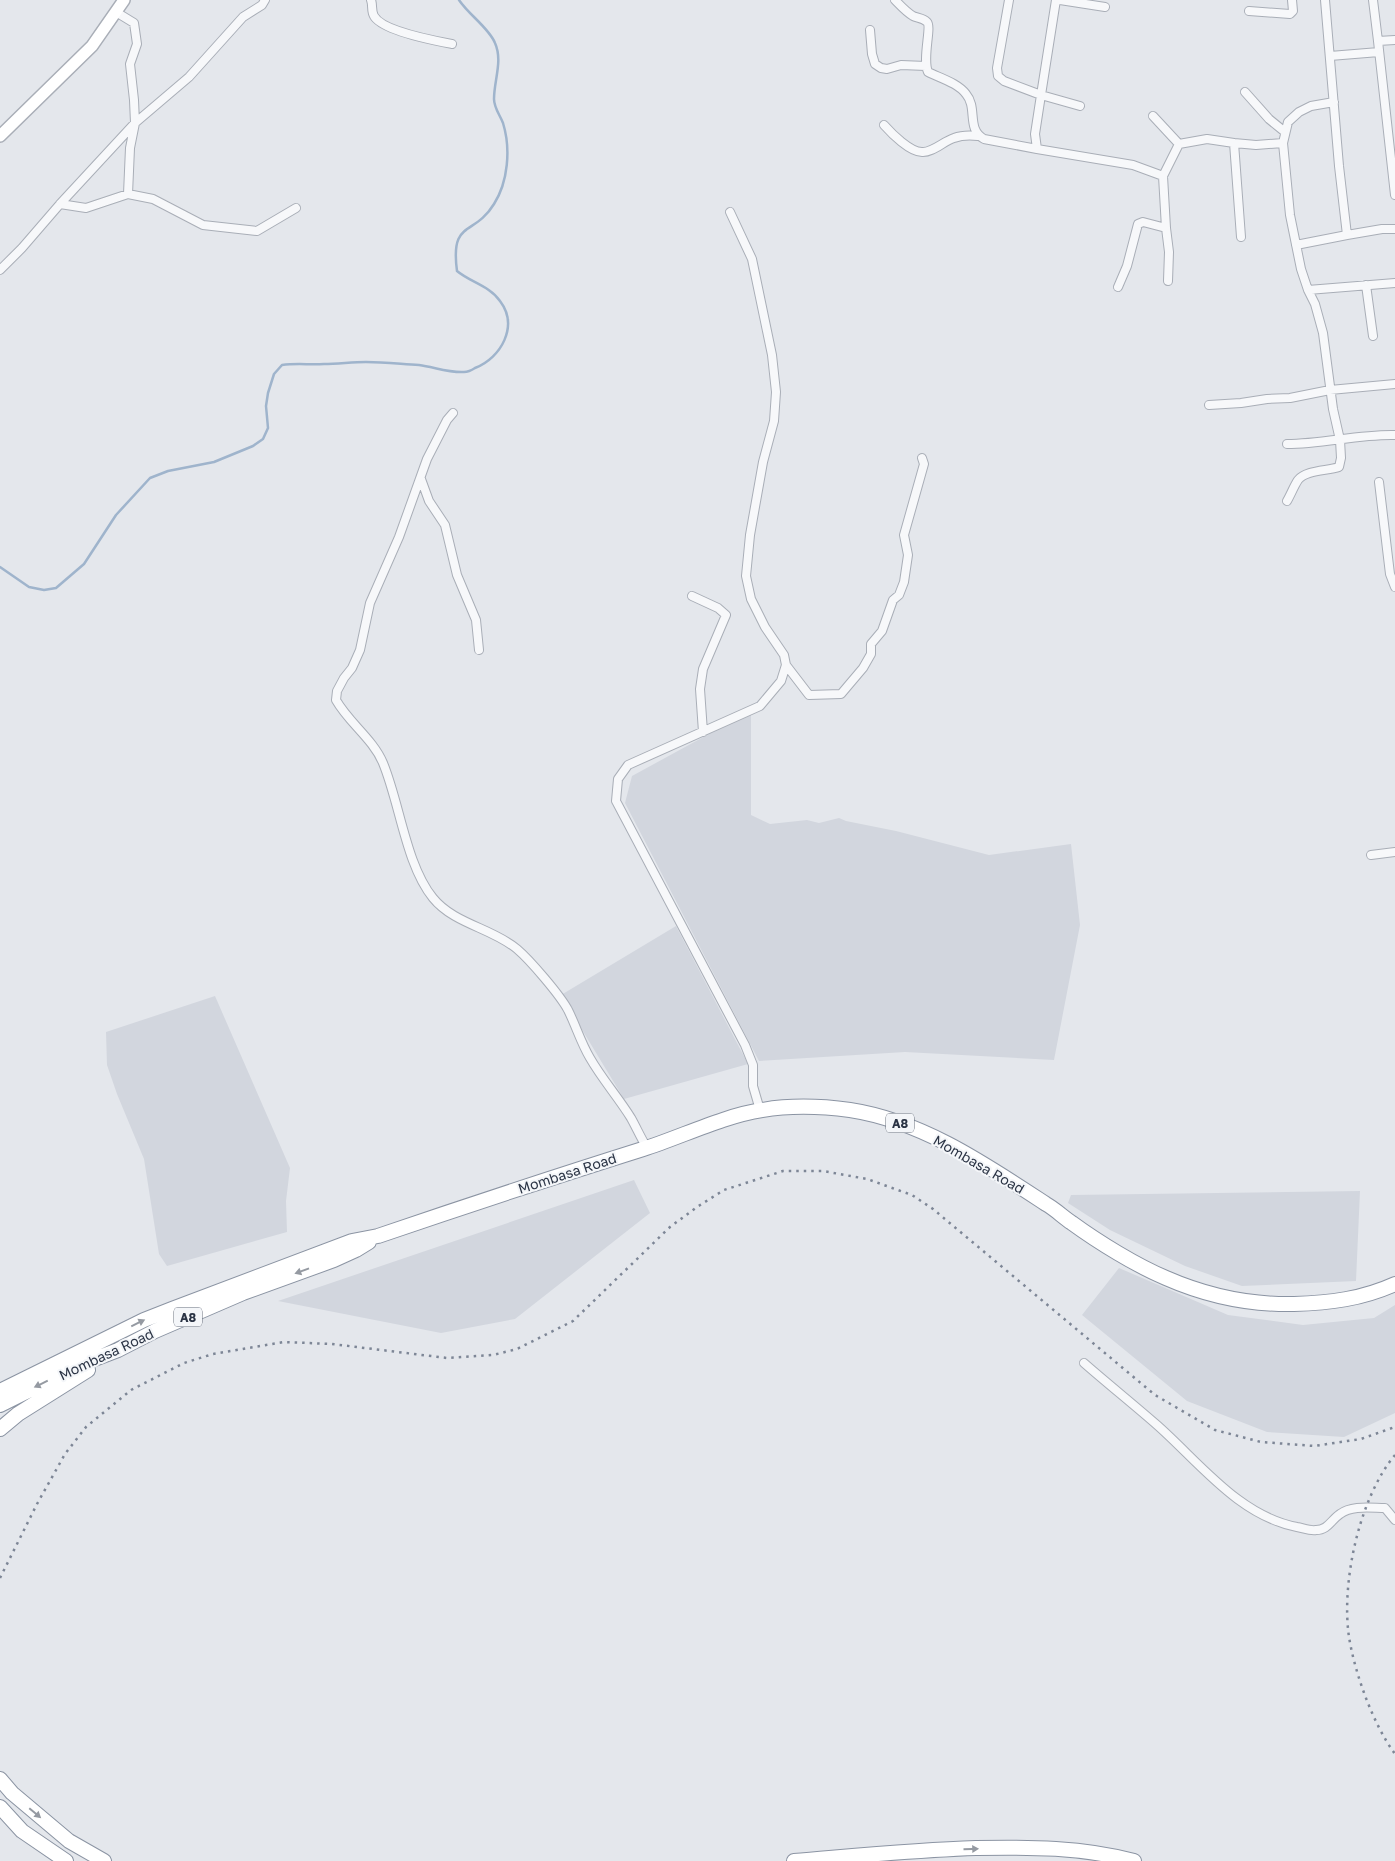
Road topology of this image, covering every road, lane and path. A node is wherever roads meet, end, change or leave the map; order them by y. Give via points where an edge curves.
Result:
1 (124, 0) edge
2 (265, 0) edge
3 (371, 0) edge
4 (895, 0) edge
5 (1009, 0) edge
6 (1058, 0) edge
7 (1292, 0) edge
8 (1325, 0) edge
9 (1374, 0) edge
10 (1105, 7) dead end
11 (1249, 11) dead end
12 (116, 12) junction
13 (870, 30) dead end
14 (1395, 40) edge
15 (1378, 42) junction
16 (452, 44) dead end
17 (1379, 52) junction
18 (1330, 56) junction
19 (926, 66) junction
20 (1245, 92) dead end
21 (1041, 95) junction
22 (1334, 102) junction
23 (1080, 106) dead end
24 (1153, 116) dead end
25 (135, 123) junction
26 (884, 125) dead end
27 (1392, 130) edge
28 (1285, 132) junction
29 (0, 136) edge
30 (978, 136) junction
31 (1234, 143) junction
32 (1283, 143) junction
33 (1179, 144) junction
34 (1037, 149) junction
35 (1163, 176) junction
36 (128, 194) junction
37 (1395, 195) edge
38 (60, 204) junction
39 (296, 208) dead end
40 (730, 212) dead end
41 (1166, 228) junction
42 (1395, 229) edge
43 (1347, 235) junction
44 (1241, 237) dead end
45 (1296, 245) junction
46 (0, 270) edge
47 (1168, 281) dead end
48 (1395, 283) edge
49 (1366, 285) junction
50 (1118, 287) dead end
51 (1308, 290) junction
52 (1373, 336) dead end
53 (1395, 384) edge
54 (1330, 390) junction
55 (1209, 405) dead end
56 (453, 413) dead end
57 (1395, 435) edge
58 (1340, 440) junction
59 (1287, 444) dead end
60 (922, 458) dead end
61 (421, 479) junction
62 (1379, 482) dead end
63 (1287, 501) dead end
64 (1395, 587) edge
65 (692, 596) dead end
66 (479, 650) dead end
67 (786, 665) junction
68 (703, 732) junction
69 (1395, 852) edge
70 (1371, 855) dead end
71 (760, 1110) junction
72 (647, 1148) junction
73 (378, 1236) junction
74 (1395, 1284) edge
75 (118, 1350) junction
76 (1084, 1363) dead end
77 (0, 1391) edge
78 (0, 1405) edge
79 (0, 1429) edge
80 (1395, 1520) edge
81 (0, 1779) edge
82 (0, 1807) edge
83 (922, 1856) edge
84 (66, 1861) edge
85 (104, 1861) edge
86 (794, 1861) edge
87 (1134, 1861) edge

1 - 12 main road
2 - 25 street via 243,17 189,77
3 - 16 street via 373,15 380,22 412,35
4 - 19 street via 930,26
5 - 21 street via 998,76
6 - 10 street
6 - 21 street
7 - 11 street via 1294,11 1290,14
8 - 18 street
9 - 15 street
12 - 25 street via 134,23 137,44 130,64
12 - 29 main road via 92,46
13 - 19 street via 872,54 875,64 881,68
14 - 15 street
15 - 17 street
17 - 18 street
17 - 27 street
18 - 22 street
19 - 30 street via 928,72 968,95
20 - 28 street
21 - 23 street
21 - 34 street via 1035,134
22 - 28 street via 1299,112 1288,122
22 - 43 street
24 - 33 street
25 - 36 street via 130,148
25 - 38 street
26 - 30 street via 909,147 924,153 954,138
27 - 37 street
28 - 32 street
30 - 34 street
31 - 32 street
31 - 33 street via 1207,139
31 - 44 street
32 - 45 street
33 - 35 street
34 - 35 street via 1133,166
35 - 41 street
36 - 38 street via 86,208
36 - 39 street via 153,199 204,225 257,231
38 - 46 street
40 - 67 street via 752,259 772,355 776,392 774,421 763,462 746,576 751,599 764,627 784,655
41 - 47 street
41 - 50 street via 1143,222 1138,224
42 - 43 street
43 - 45 street
45 - 51 street
48 - 49 street
49 - 51 street
49 - 52 street
51 - 54 street via 1320,318
53 - 54 street
54 - 55 street via 1290,398
54 - 58 street
56 - 61 street via 427,459
57 - 58 street
58 - 59 street
58 - 63 street via 1339,467 1310,472 1299,478
60 - 67 street via 924,464 904,535 908,555 904,582 899,595 892,600 882,631 872,644 871,654 863,668 841,694 809,695
61 - 66 street via 428,501 445,524 457,575 476,620
61 - 72 street via 370,603 360,650 337,691 336,700 382,761 412,857 432,898 476,927 503,938 558,995 589,1056
62 - 64 street via 1390,574
65 - 68 street via 718,608 726,616 703,669 700,689
67 - 68 street via 781,681 760,706
68 - 71 street via 628,766 618,779 616,801 745,1045 753,1065 753,1086
69 - 70 street
71 - 72 highway, Mombasa Road / A8
71 - 74 highway, Mombasa Road / A8 via 798,1106 850,1110 913,1127 960,1150 1132,1261 1164,1277 1222,1298 1263,1304 1326,1303 1369,1294
72 - 73 highway, Mombasa Road / A8
73 -> 75 highway, Mombasa Road / A8 via 356,1250 244,1293
77 -> 73 highway, Mombasa Road / A8 via 144,1320 352,1241
75 -> 78 highway, Mombasa Road / A8 via 84,1363
75 - 79 highway
76 - 80 street via 1158,1426 1213,1479 1263,1516 1287,1525 1316,1530 1328,1527 1340,1513 1355,1508 1384,1508
81 -> 85 highway via 69,1841
82 - 84 highway via 22,1831
83 - 86 highway
83 -> 87 highway via 1008,1847 1060,1848

